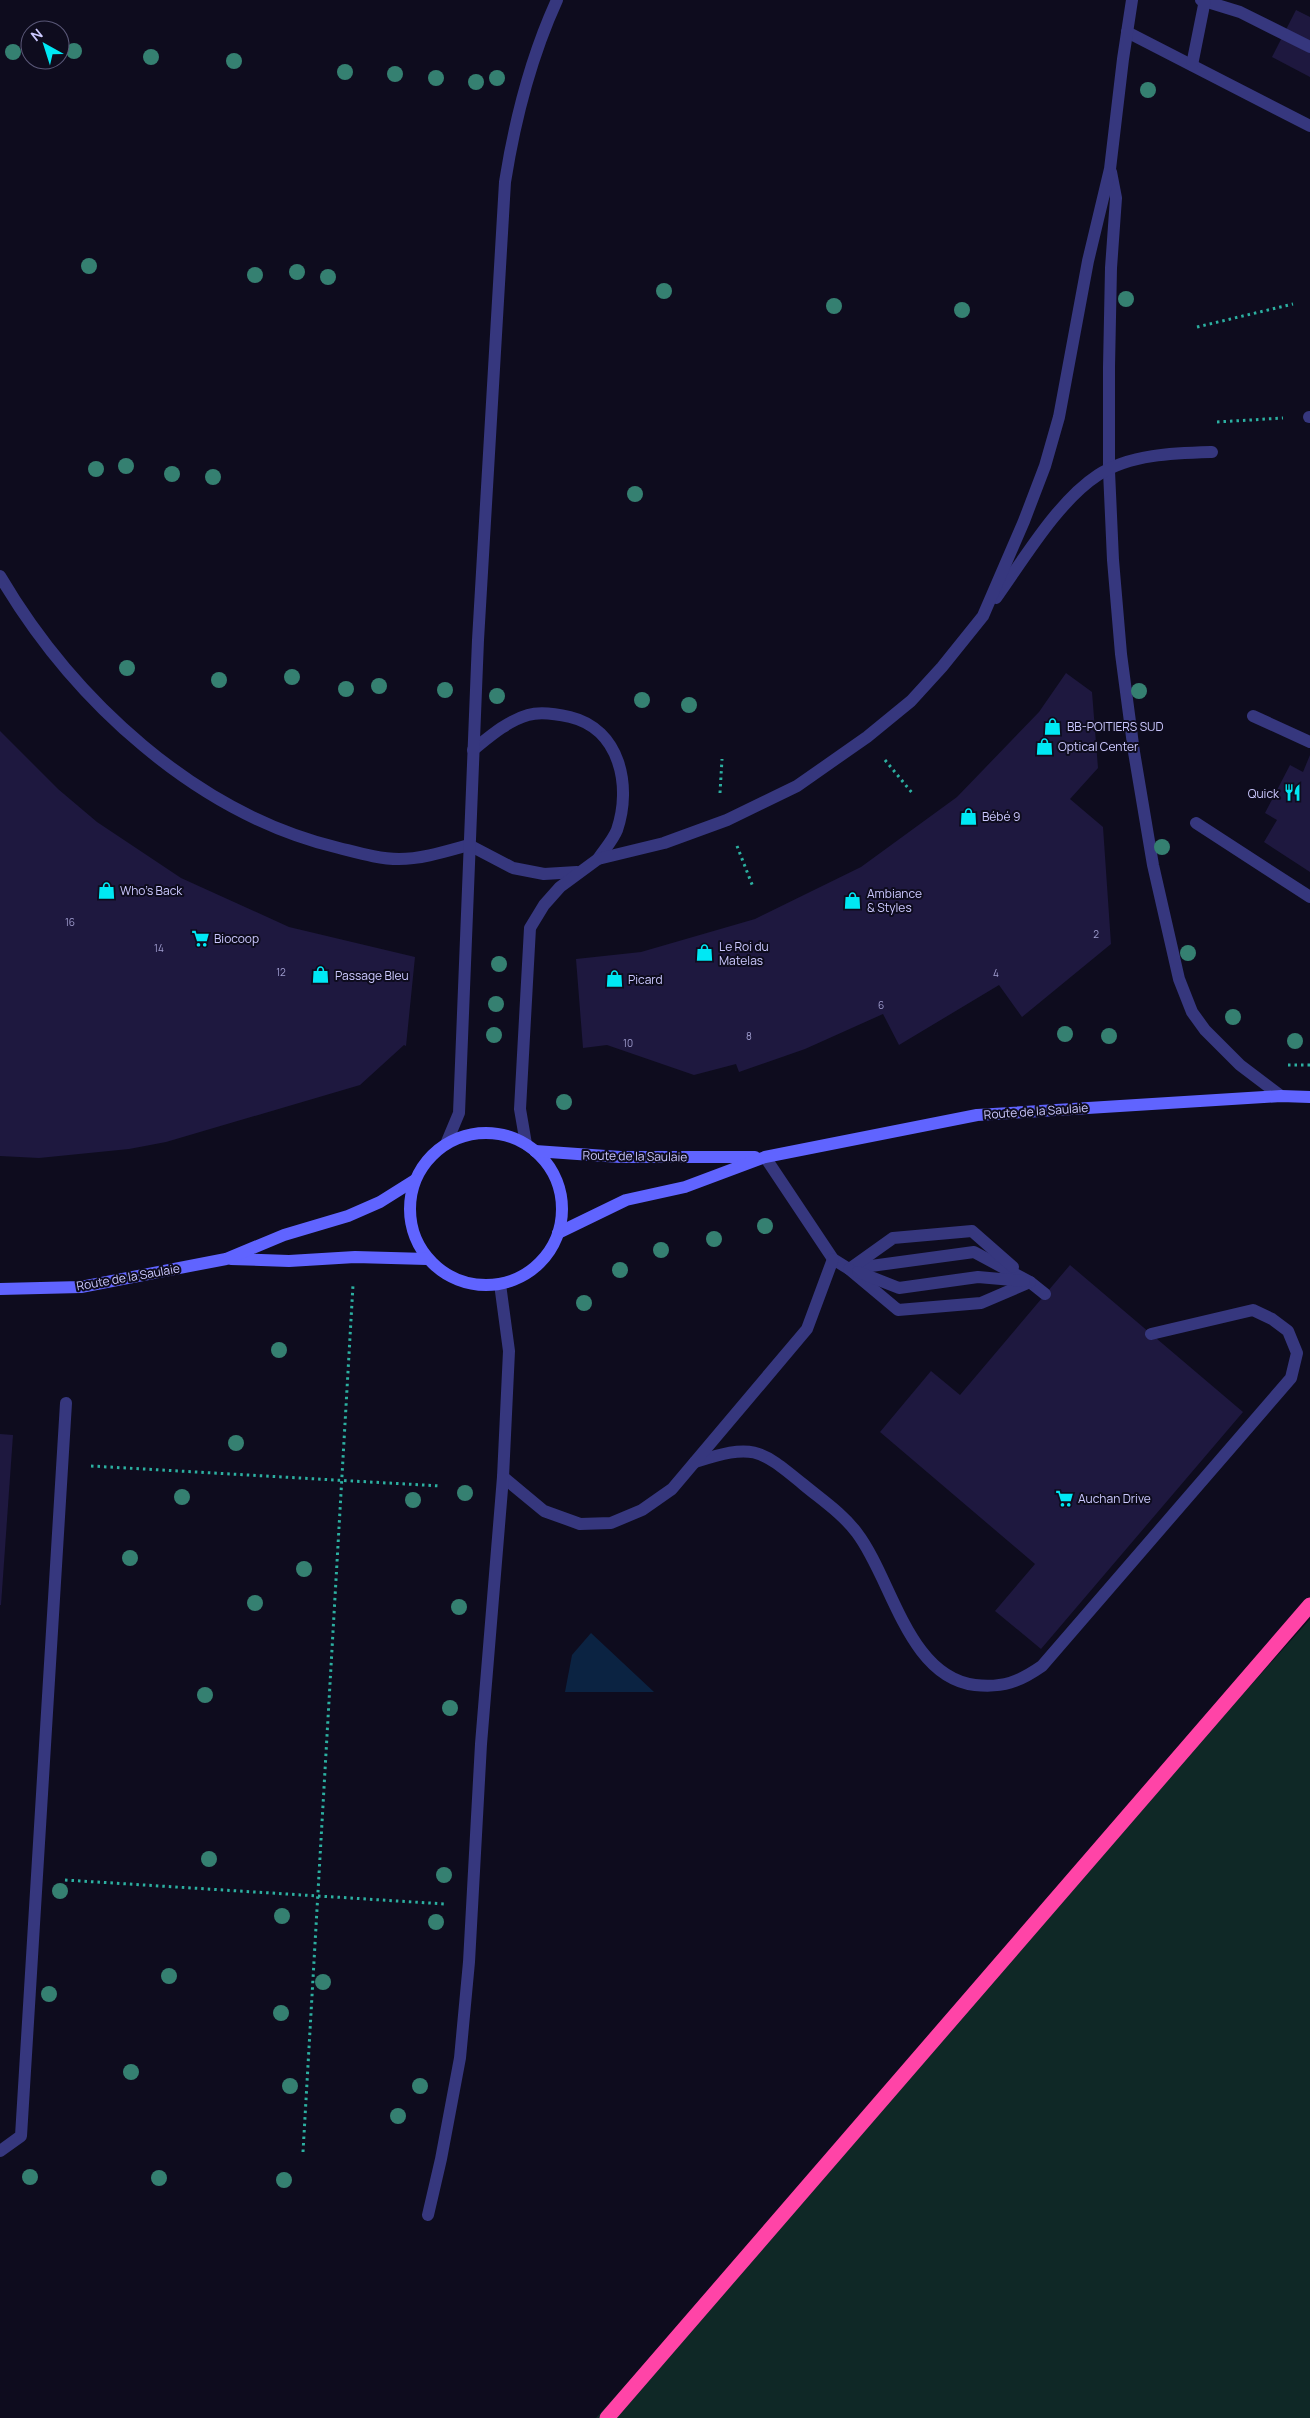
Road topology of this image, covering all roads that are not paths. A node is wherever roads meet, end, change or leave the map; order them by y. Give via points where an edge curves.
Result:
1 (557, 0) edge
2 (1132, 0) edge
3 (1204, 0) edge
4 (1127, 32) junction
5 (1310, 47) edge
6 (1192, 65) junction
7 (1310, 126) edge
8 (1110, 169) junction
9 (1212, 452) dead end
10 (1109, 470) junction
11 (0, 576) edge
12 (983, 616) junction
13 (1253, 716) dead end
14 (1310, 742) edge
15 (473, 750) junction
16 (1196, 823) dead end
17 (470, 845) junction
18 (598, 859) junction
19 (577, 872) junction
20 (1310, 897) edge
21 (1281, 1096) junction
22 (1310, 1097) edge
23 (446, 1144) junction
24 (531, 1147) junction
25 (765, 1157) junction
26 (415, 1180) junction
27 (558, 1233) junction
28 (226, 1259) junction
29 (428, 1259) junction
30 (832, 1259) junction
31 (849, 1269) junction
32 (1030, 1282) junction
33 (500, 1284) junction
34 (0, 1289) edge
35 (1045, 1294) dead end
36 (1151, 1334) dead end
37 (66, 1403) dead end
38 (695, 1462) junction
39 (504, 1477) junction
40 (1310, 1605) edge
41 (0, 2151) edge
42 (428, 2215) dead end
43 (607, 2418) edge

1 - 15 lane via 525,84 505,182
2 - 4 lane
3 - 5 lane via 1240,12
3 - 6 lane
4 - 6 lane
4 - 8 lane
6 - 7 lane
8 - 10 lane via 1116,198
8 - 12 lane via 1046,466
9 - 10 lane via 1162,454
10 - 12 lane via 1098,475 1058,510
10 - 21 lane via 1121,654 1134,752 1153,865 1179,979 1192,1012 1206,1030 1240,1065
11 - 17 lane via 20,610 82,688 179,774 226,803 305,840 369,856 399,859
12 - 18 lane via 911,701 867,737 797,786 727,820 664,843
13 - 14 lane
15 - 17 lane
15 - 18 lane via 528,714 555,713 579,719 604,738 616,752 622,772 622,802 616,831
16 - 20 lane
17 - 19 lane via 513,868 544,874
17 - 23 lane via 459,1113
18 - 19 lane
19 - 24 lane via 544,905 530,928 520,1109
21 - 22 street, Route de la Saulaie
21 - 25 street, Route de la Saulaie via 977,1114
23 - 24 street via 486,1132 507,1136
23 - 26 street via 428,1159
24 - 25 street, Route de la Saulaie via 620,1157
24 - 27 street via 550,1168 559,1188 562,1211
25 - 27 street, Route de la Saulaie via 685,1187 626,1200
25 - 30 lane
26 - 28 street, Route de la Saulaie via 380,1202 348,1216 284,1235
26 - 29 street via 409,1207 414,1235
27 - 33 street via 545,1257 525,1274
28 - 29 street, Route de la Saulaie
28 - 34 street, Route de la Saulaie via 81,1287
29 - 33 street via 448,1276 473,1285
30 - 31 lane
30 - 38 lane via 807,1329
31 - 32 lane via 899,1288 978,1277
31 - 32 lane via 974,1252
31 - 32 lane via 898,1310 981,1304
31 - 32 lane via 893,1238 972,1231
32 - 35 lane
33 - 39 lane via 509,1351
36 - 38 lane via 1253,1310 1288,1331 1297,1353 1291,1378 1042,1666 1021,1681 991,1687 962,1684 942,1672 922,1654 858,1534 777,1462 749,1451 726,1453
37 - 41 lane via 21,2136
38 - 39 lane via 672,1489 642,1510 611,1522 580,1524 544,1511
39 - 42 lane via 481,1744 473,1905 460,2058
40 - 43 highway

